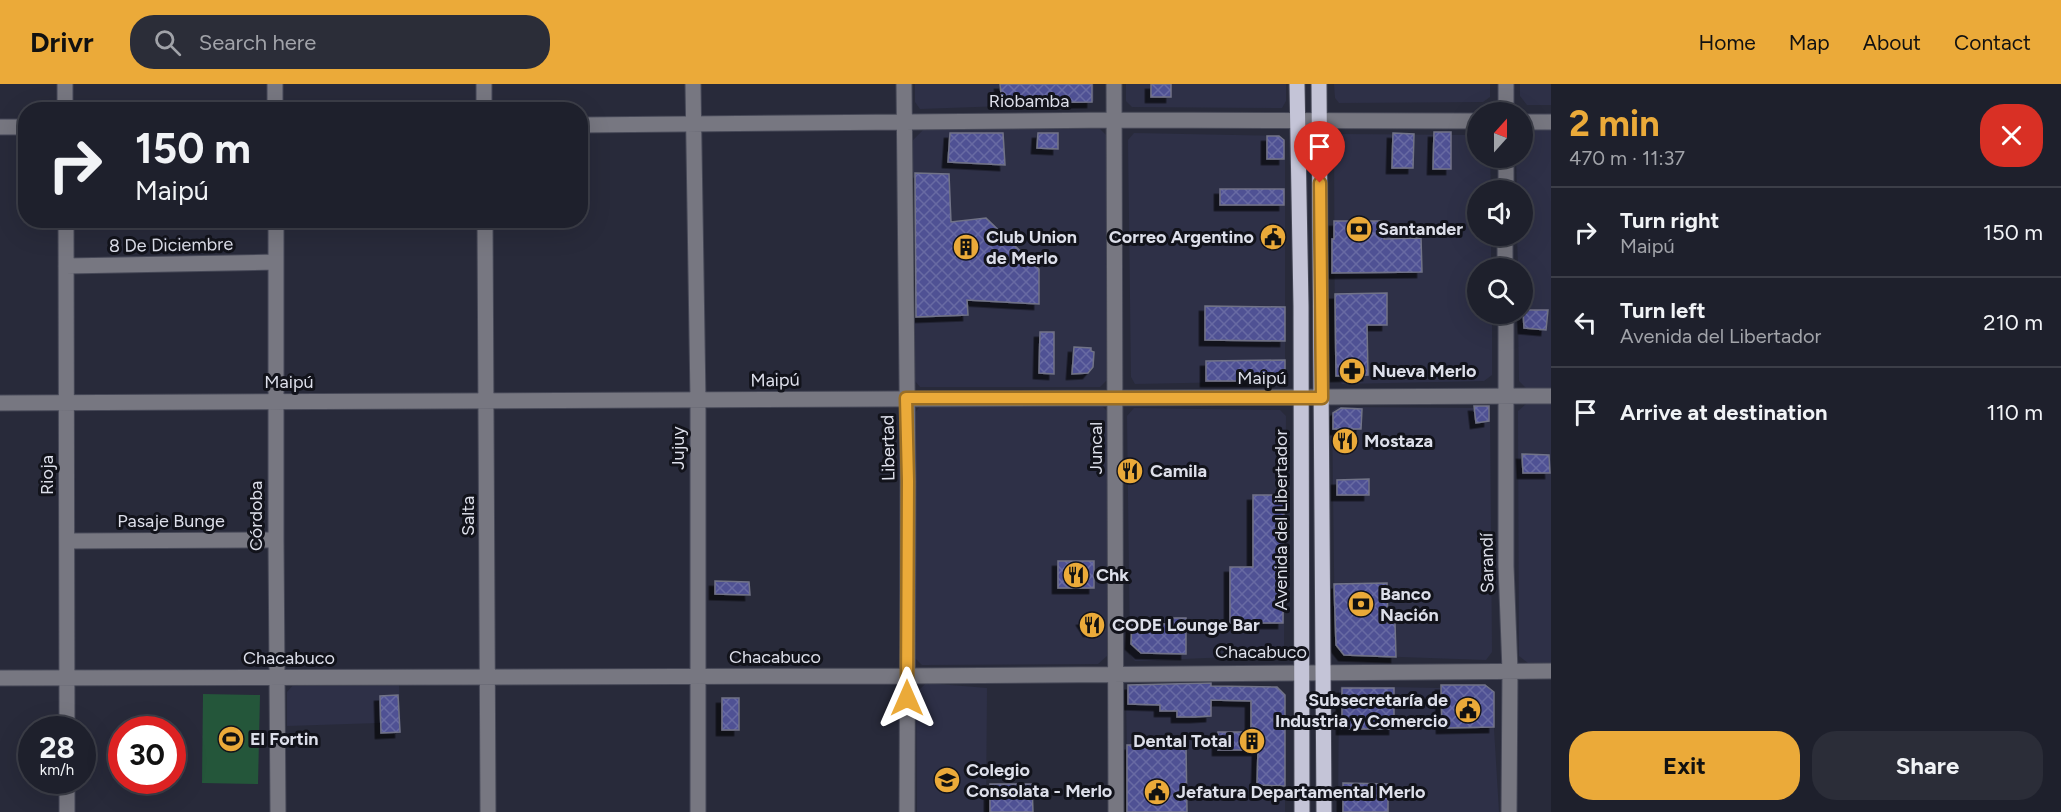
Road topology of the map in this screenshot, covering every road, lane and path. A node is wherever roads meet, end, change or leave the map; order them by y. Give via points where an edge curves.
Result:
1 (65, 84) edge
2 (275, 84) edge
3 (484, 84) edge
4 (693, 84) edge
5 (904, 84) edge
6 (1114, 84) edge
7 (1297, 84) edge
8 (1319, 84) edge
9 (1506, 84) edge
10 (65, 102) edge
11 (275, 102) edge
12 (484, 102) edge
13 (1506, 102) edge
14 (1115, 120) junction
15 (1298, 120) junction
16 (1319, 120) junction
17 (1467, 121) edge
18 (905, 122) junction
19 (1533, 122) edge
20 (1551, 122) edge
21 (694, 123) junction
22 (588, 125) edge
23 (0, 127) edge
24 (18, 127) edge
25 (66, 228) edge
26 (276, 228) edge
27 (485, 228) edge
28 (276, 262) junction
29 (66, 266) junction
30 (1506, 324) edge
31 (1507, 396) junction
32 (1551, 396) edge
33 (1116, 397) junction
34 (906, 398) junction
35 (1300, 398) junction
36 (1322, 398) junction
37 (698, 400) junction
38 (487, 401) junction
39 (66, 402) junction
40 (276, 402) junction
41 (0, 403) edge
42 (67, 540) junction
43 (276, 540) junction
44 (1324, 671) junction
45 (1509, 671) junction
46 (1551, 671) edge
47 (1302, 672) junction
48 (1114, 673) junction
49 (488, 676) junction
50 (698, 676) junction
51 (907, 676) junction
52 (67, 677) junction
53 (0, 678) edge
54 (278, 678) junction
55 (67, 716) edge
56 (67, 794) edge
57 (67, 812) edge
58 (278, 812) edge
59 (488, 812) edge
60 (698, 812) edge
61 (907, 812) edge
62 (1116, 812) edge
63 (1302, 812) edge
64 (1324, 812) edge
65 (1509, 812) edge

1 - 10 street
2 - 11 street
3 - 12 street
4 - 21 street, Jujuy
5 - 18 street, Libertad
6 - 14 street, Juncal
7 - 15 main road, Avenida del Libertador
8 - 16 main road
9 - 13 street
14 - 15 street, Riobamba
14 - 18 street, Riobamba
14 - 33 street, Juncal
15 - 16 street, Riobamba
15 - 35 main road, Avenida del Libertador
16 - 17 street, Riobamba
16 - 36 main road
18 - 21 street, Riobamba
18 - 34 street, Libertad
19 - 20 street
21 - 22 street, Riobamba
21 - 37 street, Jujuy
23 - 24 street
25 - 29 street, Rioja
26 - 28 street, Córdoba
27 - 38 street, Salta
28 - 29 street, 8 De Diciembre
28 - 40 street, Córdoba
29 - 39 street, Rioja
30 - 31 street, Sarandí
31 - 32 street, Maipú
31 - 36 street, Maipú
31 - 45 street, Sarandí
33 - 34 street, Maipú
33 - 35 street, Maipú
33 - 48 street, Juncal
34 - 37 street, Maipú
34 - 51 street, Libertad
35 - 36 street, Maipú
35 - 47 main road, Avenida del Libertador
36 - 44 main road
37 - 38 street, Maipú
37 - 50 street, Jujuy
38 - 40 street, Maipú
38 - 49 street, Salta
39 - 40 street, Maipú
39 - 41 street, Maipú
39 - 42 street, Rioja
40 - 43 street, Córdoba
42 - 43 street, Pasaje Bunge
42 - 52 street, Rioja
43 - 54 street, Córdoba
44 - 45 street, Chacabuco
44 - 47 street, Chacabuco
44 - 64 main road
45 - 46 street, Chacabuco
45 - 65 street, Sarandí
47 - 48 street, Chacabuco
47 - 63 main road, Avenida del Libertador
48 - 51 street, Chacabuco
48 - 62 street, Juncal
49 - 50 street, Chacabuco
49 - 54 street, Chacabuco
49 - 59 street, Salta
50 - 51 street, Chacabuco
50 - 60 street, Jujuy
51 - 61 street, Libertad
52 - 53 street, Chacabuco
52 - 54 street, Chacabuco
52 - 55 street, Rioja
54 - 58 street, Córdoba
56 - 57 street

